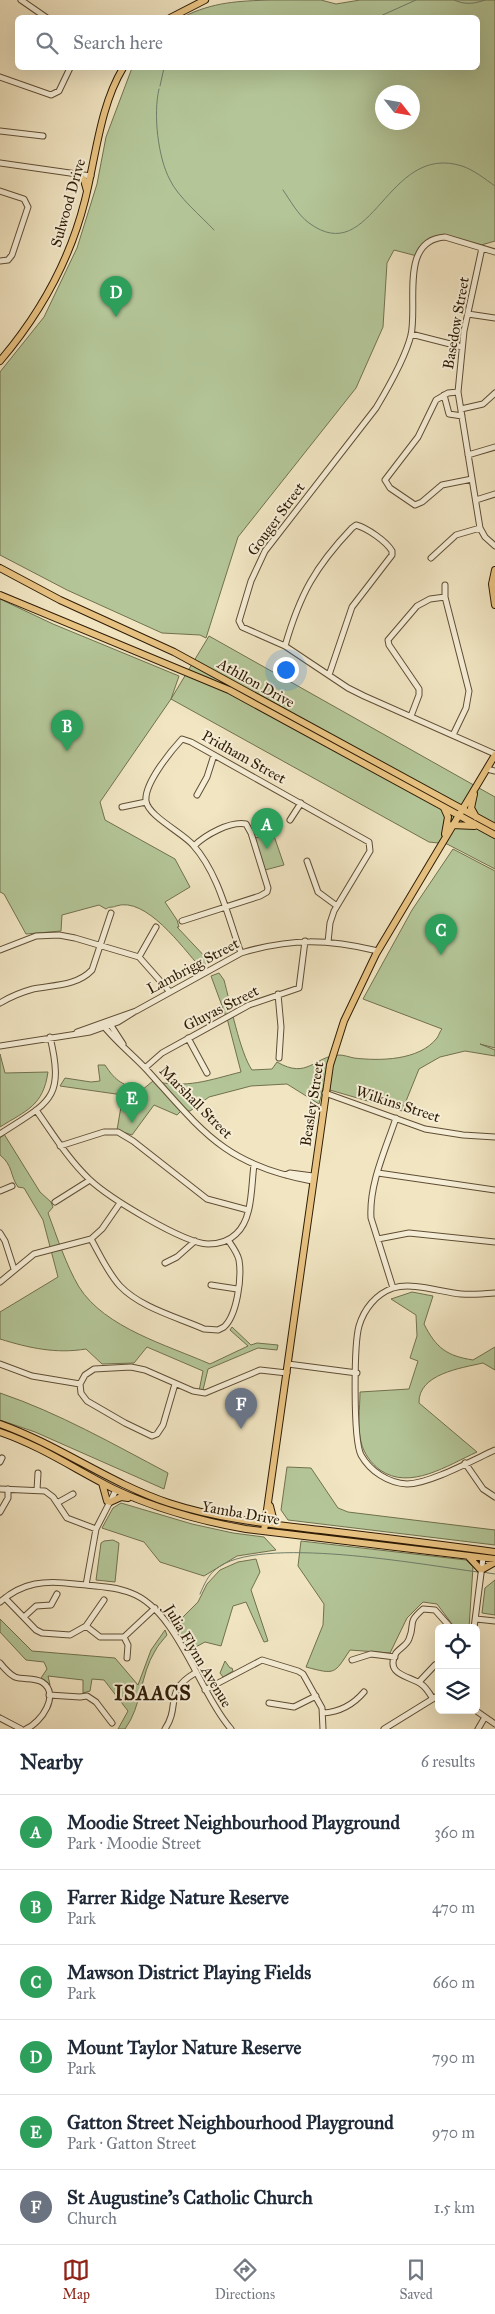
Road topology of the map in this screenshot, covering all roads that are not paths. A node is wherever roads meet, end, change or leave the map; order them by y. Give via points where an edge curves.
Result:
1 (22, 0) edge
2 (205, 0) edge
3 (41, 15) edge
4 (176, 15) edge
5 (69, 70) edge
6 (122, 70) edge
7 (0, 77) edge
8 (0, 131) edge
9 (43, 136) dead end
10 (0, 163) edge
11 (78, 174) junction
12 (91, 176) junction
13 (0, 190) edge
14 (87, 192) junction
15 (482, 248) junction
16 (495, 252) edge
17 (0, 261) edge
18 (468, 314) junction
19 (495, 318) edge
20 (411, 334) junction
21 (462, 347) junction
22 (0, 361) edge
23 (458, 392) junction
24 (495, 394) edge
25 (444, 395) junction
26 (461, 408) junction
27 (462, 416) junction
28 (495, 447) edge
29 (468, 455) junction
30 (472, 479) junction
31 (495, 494) edge
32 (476, 500) junction
33 (480, 528) junction
34 (495, 546) edge
35 (431, 558) dead end
36 (0, 568) edge
37 (495, 570) edge
38 (445, 585) dead end
39 (0, 595) edge
40 (445, 597) junction
41 (495, 605) edge
42 (285, 646) junction
43 (329, 675) junction
44 (411, 716) junction
45 (453, 735) junction
46 (495, 754) edge
47 (214, 755) junction
48 (487, 768) junction
49 (495, 771) edge
50 (476, 786) junction
51 (196, 795) dead end
52 (469, 798) junction
53 (440, 799) junction
54 (146, 802) junction
55 (301, 803) junction
56 (122, 807) dead end
57 (444, 808) junction
58 (460, 813) junction
59 (476, 817) junction
60 (290, 820) dead end
61 (452, 825) junction
62 (482, 828) junction
63 (495, 828) edge
64 (495, 835) edge
65 (442, 842) junction
66 (194, 846) junction
67 (307, 861) dead end
68 (337, 906) junction
69 (225, 908) junction
70 (111, 913) dead end
71 (182, 921) dead end
72 (156, 927) dead end
73 (305, 941) junction
74 (328, 942) junction
75 (100, 945) junction
76 (0, 950) edge
77 (377, 952) junction
78 (241, 953) junction
79 (139, 957) junction
80 (170, 992) junction
81 (278, 994) junction
82 (0, 1003) edge
83 (106, 1024) junction
84 (50, 1037) junction
85 (188, 1038) junction
86 (0, 1046) edge
87 (279, 1058) dead end
88 (145, 1068) junction
89 (207, 1073) dead end
90 (324, 1092) junction
91 (36, 1110) junction
92 (396, 1118) junction
93 (0, 1134) edge
94 (495, 1137) edge
95 (60, 1146) junction
96 (254, 1165) junction
97 (378, 1173) junction
98 (313, 1179) junction
99 (90, 1180) junction
100 (12, 1186) dead end
101 (495, 1190) edge
102 (0, 1191) edge
103 (55, 1202) dead end
104 (120, 1203) junction
105 (248, 1210) junction
106 (0, 1233) edge
107 (378, 1239) junction
108 (91, 1240) junction
109 (228, 1240) junction
110 (194, 1241) junction
111 (495, 1242) edge
112 (164, 1263) dead end
113 (14, 1269) junction
114 (0, 1282) edge
115 (211, 1285) dead end
116 (393, 1288) junction
117 (237, 1289) junction
118 (495, 1293) edge
119 (0, 1364) edge
120 (288, 1364) junction
121 (286, 1373) junction
122 (357, 1373) junction
123 (80, 1384) junction
124 (175, 1384) junction
125 (0, 1424) edge
126 (0, 1432) edge
127 (495, 1450) edge
128 (466, 1463) junction
129 (38, 1473) dead end
130 (102, 1483) junction
131 (116, 1486) junction
132 (0, 1489) edge
133 (8, 1489) junction
134 (37, 1490) junction
135 (73, 1494) dead end
136 (270, 1496) junction
137 (495, 1496) edge
138 (139, 1500) junction
139 (109, 1502) junction
140 (57, 1503) junction
141 (270, 1506) junction
142 (0, 1512) edge
143 (266, 1513) junction
144 (241, 1520) junction
145 (266, 1524) junction
146 (279, 1525) junction
147 (95, 1530) junction
148 (265, 1531) junction
149 (458, 1547) junction
150 (493, 1551) edge
151 (467, 1556) junction
152 (483, 1557) junction
153 (495, 1561) edge
154 (482, 1569) junction
155 (88, 1585) junction
156 (57, 1594) dead end
157 (2, 1600) edge
158 (104, 1600) dead end
159 (156, 1608) junction
160 (24, 1617) junction
161 (476, 1619) junction
162 (495, 1621) edge
163 (447, 1624) edge
164 (475, 1624) edge
165 (86, 1626) junction
166 (124, 1638) junction
167 (395, 1657) junction
168 (127, 1658) dead end
169 (352, 1660) dead end
170 (0, 1663) edge
171 (435, 1665) dead end
172 (195, 1673) junction
173 (420, 1682) junction
174 (205, 1690) junction
175 (364, 1692) dead end
176 (49, 1694) junction
177 (316, 1696) junction
178 (433, 1698) joint
179 (269, 1703) dead end
180 (323, 1713) junction
181 (480, 1713) edge
182 (486, 1717) junction
183 (0, 1718) edge
184 (112, 1723) dead end
185 (34, 1724) junction
186 (495, 1724) edge
187 (21, 1729) edge
188 (26, 1729) edge
189 (39, 1729) edge
190 (164, 1729) edge
191 (231, 1729) edge
192 (323, 1729) edge
193 (384, 1729) edge
194 (478, 1729) edge

1 - 3 street
2 - 4 main road
5 - 7 street via 59,91 51,95
6 - 12 main road, Sulwood Drive via 106,110
8 - 9 street
10 - 11 street
11 - 12 street
11 - 14 main road via 84,180
12 - 14 main road, Sulwood Drive
13 - 17 street via 24,199 28,207 12,255 8,260
14 - 22 main road, Sulwood Drive via 79,223 58,274 38,310
15 - 16 street, Gouger Street
15 - 18 street, Basedow Street
15 - 20 street, Gouger Street via 445,237 422,247 415,265
18 - 19 street
18 - 21 street, Basedow Street
20 - 21 street
20 - 42 street, Gouger Street via 376,408 273,539 257,565 239,625
21 - 23 street, Basedow Street
23 - 25 street
23 - 26 street, Basedow Street
24 - 26 street via 483,404
25 - 27 street via 449,414
25 - 30 street via 436,400 418,437 386,477 386,484 415,504 442,486
26 - 27 street, Basedow Street
27 - 29 street, Basedow Street
28 - 29 street
29 - 30 street, Basedow Street
30 - 32 street, Basedow Street
31 - 32 street
32 - 33 street, Basedow Street
33 - 34 street
33 - 35 street via 456,536
36 - 53 main road, Athllon Drive via 60,600 174,652
37 - 41 main road via 492,584
38 - 40 street
39 - 57 main road, Athllon Drive via 229,690
40 - 44 street via 430,599 417,606 388,640 419,689
40 - 45 street via 469,691 466,708
42 - 43 street, Gouger Street
42 - 43 street via 298,604 313,575 352,528 356,525 361,527 386,544 392,555 352,607
43 - 44 street, Gouger Street via 356,692
44 - 45 street, Gouger Street
45 - 46 street, Gouger Street
46 - 48 main road, Beasley Street
47 - 51 street via 207,777
47 - 54 street, Pridham Street via 182,739 149,784
47 - 55 street, Pridham Street
48 - 49 street
48 - 50 main road, Beasley Street
50 - 52 main road, Beasley Street
50 - 59 main road via 471,808
52 - 53 main road via 457,802
52 - 58 main road, Beasley Street
53 - 58 main road, Athllon Drive
54 - 56 street
54 - 66 street via 152,812
55 - 60 street
55 - 68 street, Pridham Street via 370,845 370,851
57 - 58 main road, Athllon Drive
57 - 65 main road via 448,817
58 - 59 main road, Athllon Drive
58 - 61 main road, Beasley Street
58 - 62 main road, Athllon Drive
59 - 63 main road, Athllon Drive
61 - 62 main road
61 - 65 main road, Beasley Street
62 - 64 main road, Athllon Drive
65 - 77 main road, Beasley Street
66 - 69 street via 208,868
66 - 69 street via 210,833 242,823 249,827 267,892
67 - 68 street via 318,892
68 - 74 street, Pridham Street via 330,922
69 - 71 street
69 - 78 street
70 - 75 street
72 - 79 street
73 - 74 street, Lambrigg Street
73 - 78 street, Lambrigg Street via 285,942
73 - 81 street, Gluyas Street via 299,988
74 - 77 street, Lambrigg Street
75 - 76 street via 46,935
75 - 79 street
75 - 82 street via 92,970 84,977 32,989
77 - 90 main road, Beasley Street via 345,1018
78 - 80 street, Lambrigg Street
79 - 80 street
80 - 83 street, Lambrigg Street
81 - 85 street, Gluyas Street via 249,1005
81 - 87 street
83 - 84 street, Lambrigg Street
83 - 88 street, Marshall Street
84 - 86 street, Lambrigg Street
84 - 91 street via 56,1082 46,1102
85 - 88 street, Gluyas Street via 162,1053
85 - 89 street
88 - 96 street, Marshall Street via 215,1142
90 - 92 street, Wilkins Street
90 - 98 main road, Beasley Street
91 - 93 street
91 - 95 street
92 - 94 street, Wilkins Street via 441,1132
92 - 97 street
95 - 99 street
95 - 105 street via 104,1132 118,1132 208,1199
96 - 98 street, Marshall Street
96 - 105 street
97 - 101 street
97 - 107 street via 371,1207
98 - 120 main road, Beasley Street
99 - 103 street
99 - 104 street
100 - 102 street
104 - 108 street
104 - 110 street
105 - 109 street via 244,1224
106 - 113 street
107 - 111 street via 409,1233
107 - 116 street
108 - 113 street via 34,1254
108 - 117 street via 126,1292 143,1303 204,1329 218,1330 228,1323 235,1312
109 - 110 street via 216,1244
109 - 117 street via 239,1262
110 - 112 street via 177,1257
113 - 114 street
115 - 117 street
116 - 118 street via 411,1287 462,1294
116 - 122 street via 374,1299 362,1317 357,1337
119 - 123 street via 32,1376
120 - 121 main road, Beasley Street
120 - 122 street
121 - 124 street via 260,1370 205,1393
121 - 136 main road, Beasley Street
122 - 128 street via 357,1442 360,1454 376,1473 397,1482 418,1483
123 - 124 street via 94,1369 131,1367
123 - 124 street via 87,1401 152,1436 158,1434 163,1425
125 - 131 main road, Yamba Drive via 50,1445
126 - 130 main road, Yamba Drive via 42,1450
127 - 128 street
128 - 137 street via 483,1490
129 - 134 street
130 - 131 main road, Yamba Drive
130 - 139 main road
131 - 138 main road, Yamba Drive
131 - 139 street
131 - 144 main road, Yamba Drive via 186,1508
132 - 133 street
133 - 134 street
133 - 142 street via 8,1498
134 - 140 street via 49,1493
135 - 140 street
136 - 141 main road, Beasley Street
136 - 143 main road, Beasley Street
138 - 139 main road via 121,1497
138 - 148 main road, Yamba Drive via 205,1521
139 - 147 street
140 - 147 street via 66,1518
141 - 145 main road, Beasley Street
141 - 146 main road via 272,1518
143 - 144 main road via 261,1517
143 - 145 main road, Beasley Street
144 - 145 main road, Yamba Drive
145 - 146 main road, Yamba Drive
145 - 148 main road
146 - 149 main road, Yamba Drive
147 - 155 street
148 - 151 main road, Yamba Drive
149 - 150 main road, Yamba Drive
149 - 152 main road via 479,1552
150 - 152 main road
151 - 152 main road, Yamba Drive
151 - 154 main road
152 - 153 main road, Yamba Drive
152 - 154 street
153 - 154 main road
154 - 161 street
155 - 157 street, Julia Flynn Avenue via 37,1582 19,1588
155 - 159 street, Julia Flynn Avenue via 132,1593
156 - 160 street via 51,1605 36,1606
157 - 160 street
158 - 165 street
159 - 166 street
159 - 172 street, Julia Flynn Avenue
160 - 165 street via 42,1633 70,1635
161 - 162 street
161 - 164 street
163 - 167 street via 435,1610 423,1609 412,1621 409,1640
165 - 166 street via 100,1637
166 - 168 street via 128,1645
167 - 169 street via 372,1654
167 - 173 street via 394,1667 398,1674
170 - 176 street via 14,1676 41,1681
171 - 173 street
172 - 174 street, Julia Flynn Avenue
172 - 190 street via 178,1687 169,1723
173 - 178 street
174 - 177 street via 258,1661 267,1660 298,1670
174 - 191 street, Julia Flynn Avenue
175 - 180 street via 358,1700 336,1712
176 - 184 street via 87,1696 96,1702
176 - 185 street via 47,1710
177 - 179 street via 294,1707
177 - 180 street
178 - 193 street
180 - 192 street
181 - 182 street
182 - 186 street
182 - 194 street
183 - 187 street
185 - 188 street
185 - 189 street

